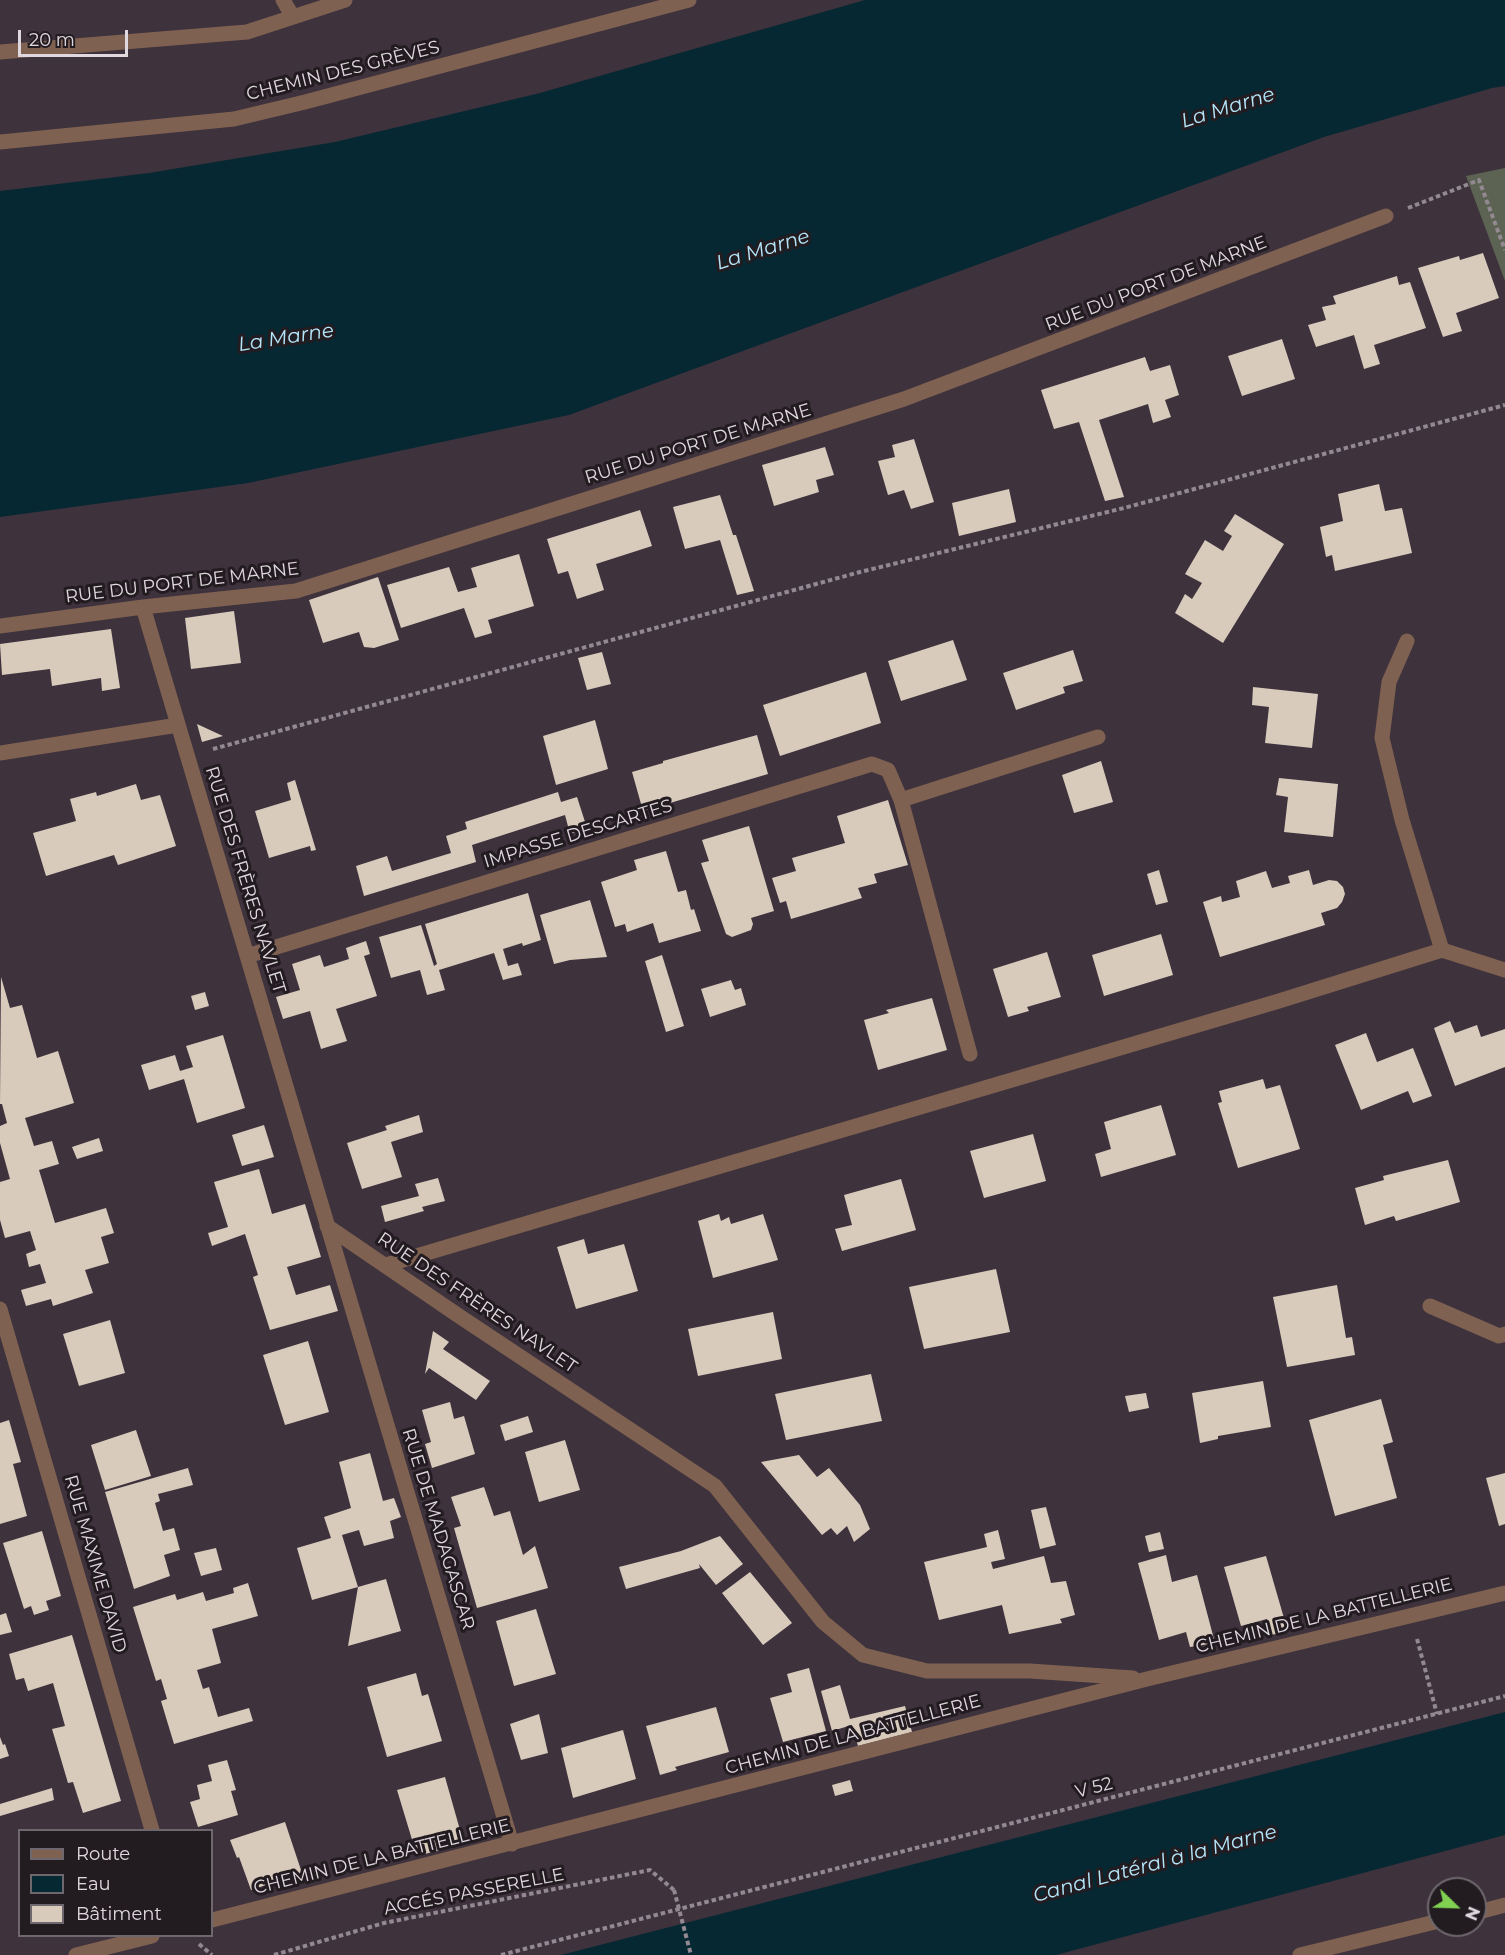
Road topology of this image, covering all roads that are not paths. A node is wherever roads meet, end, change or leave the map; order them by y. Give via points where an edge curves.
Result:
1 (283, 0) edge
2 (345, 0) edge
3 (689, 0) edge
4 (293, 17) junction
5 (0, 52) edge
6 (0, 142) edge
7 (1386, 216) road end
8 (143, 607) junction
9 (0, 626) edge
10 (1407, 641) dead end
11 (178, 725) junction
12 (1098, 737) dead end
13 (0, 753) edge
14 (900, 800) junction
15 (1442, 950) junction
16 (247, 956) junction
17 (1505, 970) edge
18 (970, 1054) dead end
19 (327, 1226) junction
20 (386, 1265) junction
21 (1430, 1306) dead end
22 (0, 1309) edge
23 (1505, 1334) edge
24 (1505, 1593) edge
25 (1148, 1679) junction
26 (152, 1829) edge
27 (512, 1844) junction
28 (1505, 1905) edge
29 (1487, 1909) edge
30 (213, 1920) edge
31 (1427, 1924) edge
32 (144, 1937) edge
33 (76, 1955) edge
34 (1300, 1955) edge

1 - 4 street
2 - 4 street
3 - 6 street, CHEMIN DES GRÈVES via 234,119
4 - 5 street via 248,32
7 - 8 street, RUE DU PORT DE MARNE via 904,399 319,584 296,591
8 - 9 street, RUE DU PORT DE MARNE
8 - 11 street, RUE DES FRÈRES NAVLET
10 - 15 street via 1389,682 1382,738 1402,820
11 - 13 street
11 - 16 street, RUE DES FRÈRES NAVLET
12 - 14 street
14 - 16 street, IMPASSE DESCARTES via 888,770 872,764
14 - 18 street, IMPASSE DESCARTES
15 - 17 street
15 - 20 street
16 - 19 street, RUE DES FRÈRES NAVLET
19 - 20 street, RUE DES FRÈRES NAVLET
19 - 27 street, RUE DE MADAGASCAR
20 - 25 street, RUE DES FRÈRES NAVLET via 715,1485 823,1622 863,1655 927,1671 1030,1671
21 - 23 street via 1499,1336
22 - 26 street, RUE MAXIME DAVID
24 - 25 street, CHEMIN DE LA BATTELLERIE
25 - 27 street, CHEMIN DE LA BATTELLERIE
27 - 30 street, CHEMIN DE LA BATTELLERIE
28 - 29 street
31 - 34 street
32 - 33 street

